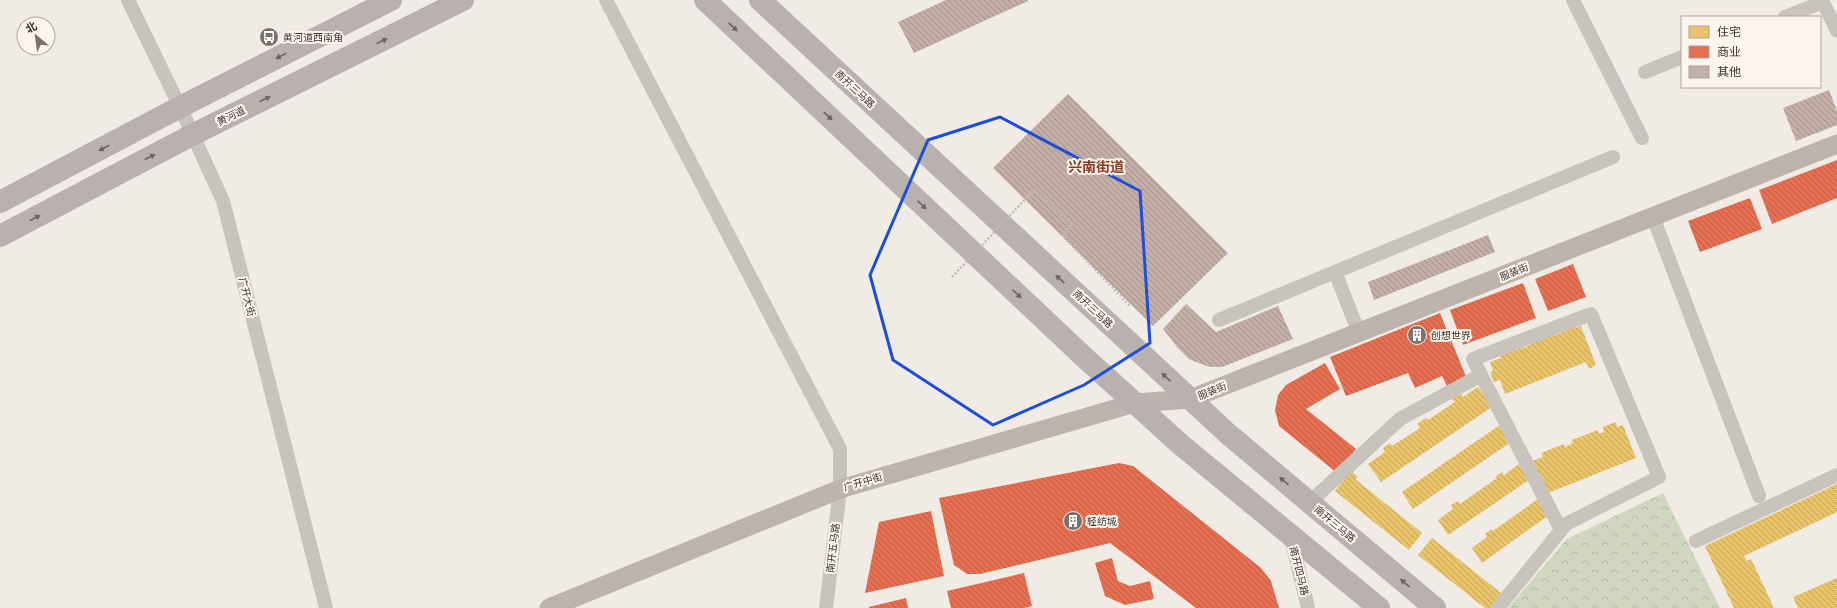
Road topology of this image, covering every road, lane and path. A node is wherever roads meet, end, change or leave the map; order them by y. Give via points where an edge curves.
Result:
1 (128, 0) edge
2 (391, 0) edge
3 (463, 0) edge
4 (606, 0) edge
5 (705, 0) edge
6 (760, 0) edge
7 (1573, 0) edge
8 (1822, 1) edge
9 (1787, 16) edge
10 (1837, 31) edge
11 (1681, 57) edge
12 (1645, 72) dead end
13 (180, 107) junction
14 (192, 135) junction
15 (1642, 138) dead end
16 (1837, 144) edge
17 (1613, 157) dead end
18 (0, 202) edge
19 (1652, 217) junction
20 (0, 236) edge
21 (1335, 272) junction
22 (952, 277) dead end
23 (1131, 307) dead end
24 (1218, 320) dead end
25 (1359, 333) junction
26 (1481, 376) junction
27 (1190, 399) junction
28 (1135, 404) junction
29 (1837, 475) edge
30 (840, 489) junction
31 (1760, 496) dead end
32 (1310, 502) junction
33 (1561, 530) junction
34 (1290, 534) junction
35 (1696, 541) dead end
36 (326, 608) edge
37 (549, 608) edge
38 (826, 608) edge
39 (1308, 608) edge
40 (1379, 608) edge
41 (1435, 608) edge
42 (1498, 608) edge

1 - 13 street, 广开大街
2 -> 13 main road
14 -> 3 main road, 黄河道
4 - 30 street, 南开五马路 via 840,449
5 -> 28 main road
27 -> 6 main road, 南开三马路
7 - 15 street
8 - 9 street
8 - 10 street
11 - 12 street
13 - 14 street, 广开大街
13 -> 18 main road
20 -> 14 main road, 黄河道
14 - 36 street, 广开大街 via 223,201
16 - 19 street, 服装街
17 - 21 street
19 - 25 street, 服装街
19 - 31 street
21 - 24 street
21 - 25 street
22 - 23 path, bridge via 1034,190 1072,224 1063,236
25 - 27 street, 服装街
26 - 32 street via 1400,419
26 - 33 street
26 - 33 street via 1473,359 1591,314 1659,477 1566,524
27 - 28 street, 广开中街
32 -> 27 main road, 南开三马路
28 - 30 street, 广开中街
28 - 34 main road
29 - 35 street
30 - 37 street, 广开中街
30 - 38 street, 南开五马路
41 -> 32 main road, 南开三马路
33 - 42 street
34 - 39 street, 南开四马路
34 - 40 main road

